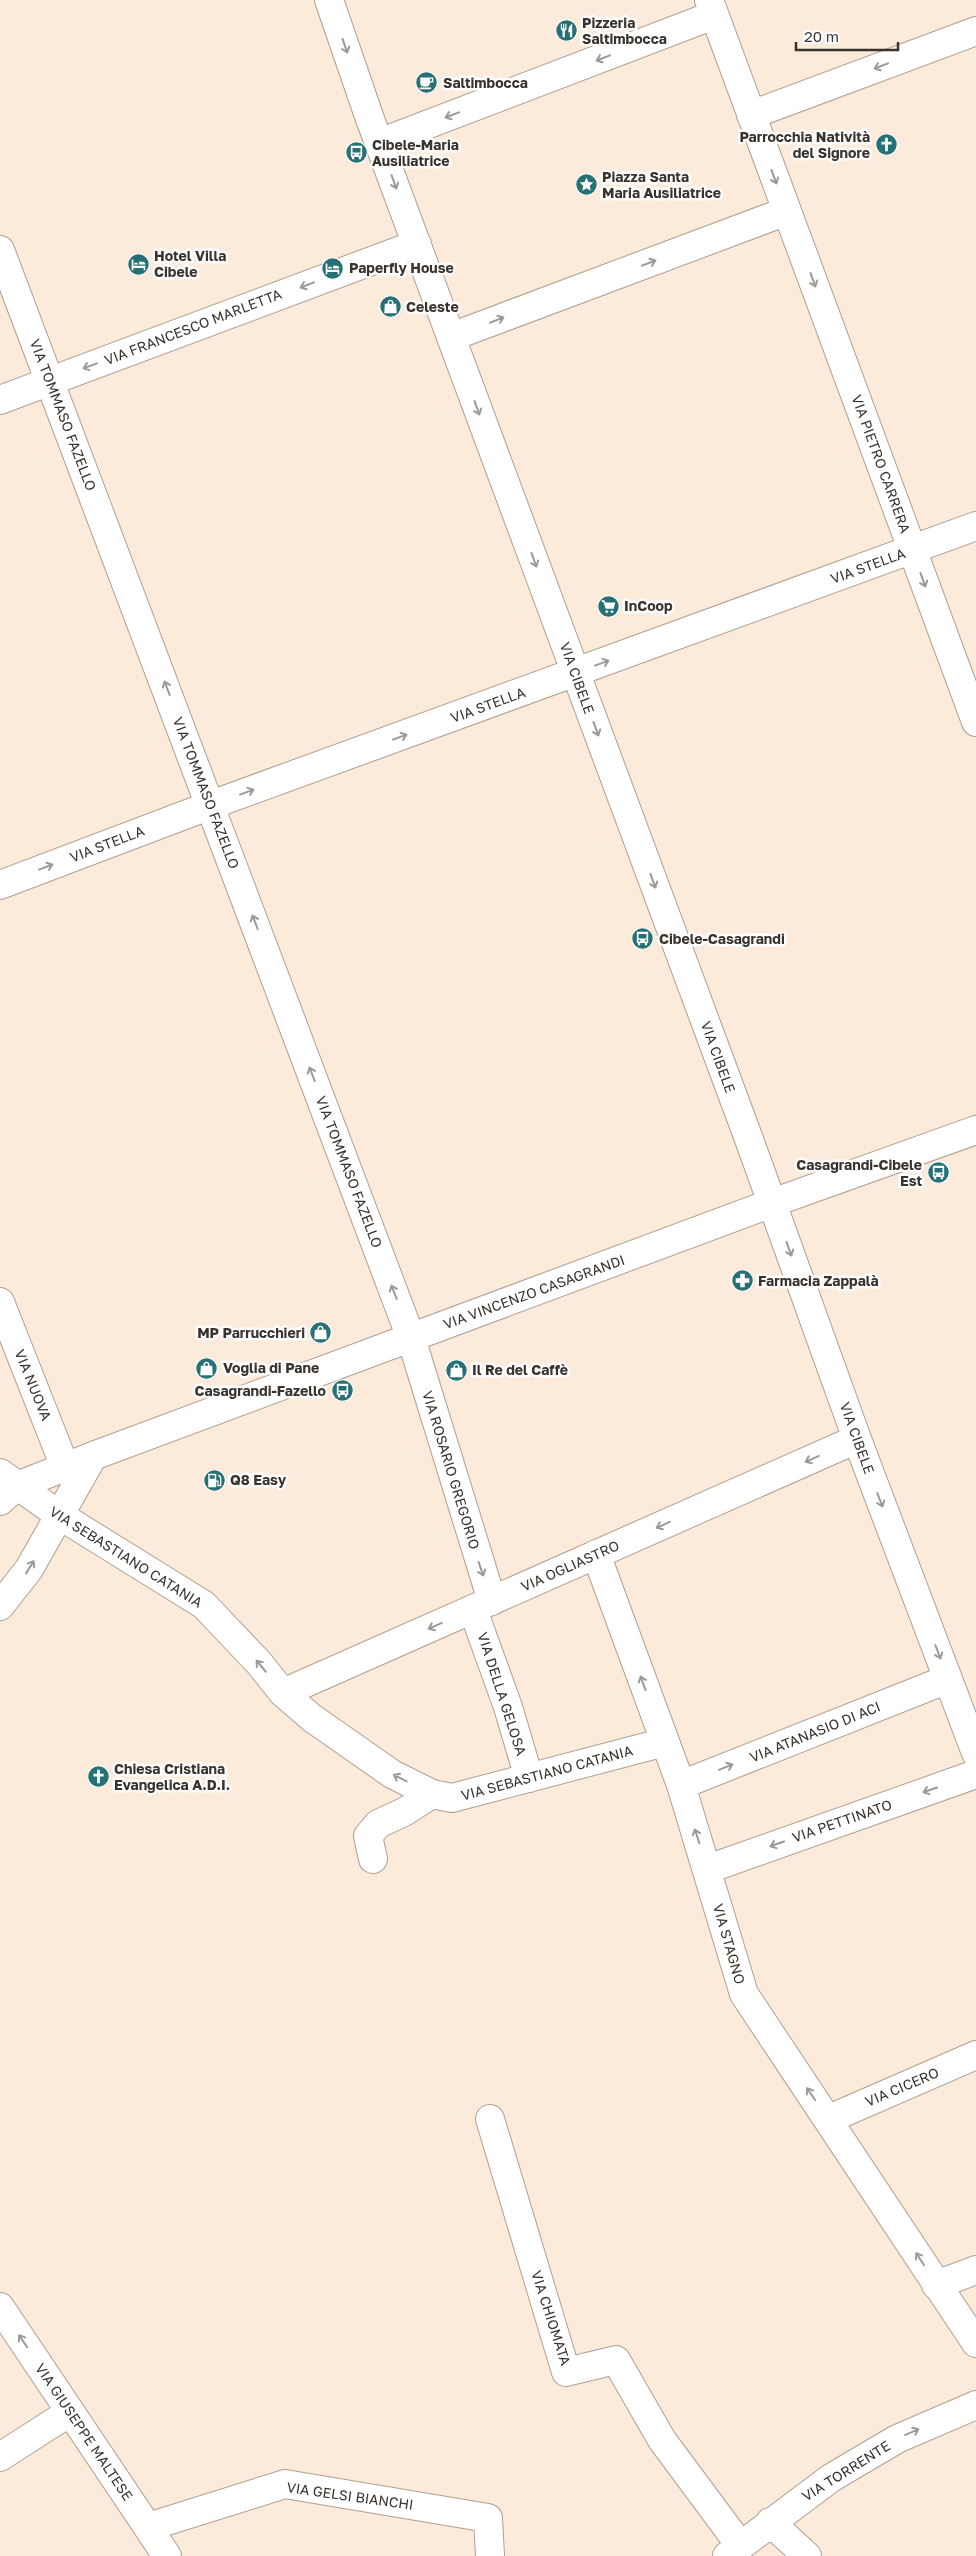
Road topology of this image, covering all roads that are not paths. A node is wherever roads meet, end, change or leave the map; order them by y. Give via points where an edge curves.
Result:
1 (329, 0) edge
2 (712, 8) edge
3 (976, 30) edge
4 (751, 115) junction
5 (379, 143) junction
6 (791, 223) junction
7 (417, 244) junction
8 (0, 250) edge
9 (456, 350) junction
10 (50, 381) junction
11 (0, 400) edge
12 (976, 526) edge
13 (912, 550) junction
14 (576, 673) junction
15 (976, 722) edge
16 (211, 805) junction
17 (0, 885) edge
18 (976, 1130) edge
19 (772, 1203) junction
20 (0, 1302) edge
21 (411, 1338) junction
22 (857, 1439) junction
23 (93, 1456) junction
24 (65, 1467) junction
25 (6, 1487) edge
26 (59, 1515) junction
27 (596, 1554) junction
28 (482, 1605) junction
29 (0, 1606) edge
30 (948, 1679) junction
31 (283, 1693) junction
32 (665, 1742) junction
33 (976, 1753) edge
34 (976, 1774) edge
35 (529, 1778) junction
36 (681, 1785) junction
37 (432, 1794) junction
38 (373, 1859) dead end
39 (708, 1869) junction
40 (976, 2055) edge
41 (828, 2119) junction
42 (490, 2120) dead end
43 (976, 2270) edge
44 (936, 2285) junction
45 (0, 2308) edge
46 (976, 2343) edge
47 (976, 2405) edge
48 (70, 2412) junction
49 (0, 2457) edge
50 (770, 2522) junction
51 (148, 2527) junction
52 (733, 2551) edge
53 (167, 2556) edge
54 (490, 2556) edge
55 (807, 2556) edge

1 -> 5 street, VIA CIBELE
2 - 4 street, VIA PIETRO CARRERA
2 -> 5 street
3 -> 4 street
4 -> 6 street, VIA PIETRO CARRERA
5 -> 7 street, VIA CIBELE
9 -> 6 street
6 -> 13 street, VIA PIETRO CARRERA
7 - 9 street, VIA CIBELE
7 -> 10 street, VIA FRANCESCO MARLETTA
8 - 10 street, VIA TOMMASO FAZELLO
9 -> 14 street, VIA CIBELE
10 - 11 street, VIA FRANCESCO MARLETTA
16 -> 10 street, VIA TOMMASO FAZELLO
12 - 13 street, VIA STELLA
14 -> 13 street, VIA STELLA
13 -> 15 street, VIA PIETRO CARRERA
16 -> 14 street, VIA STELLA
14 -> 19 street, VIA CIBELE
17 -> 16 street, VIA STELLA
21 -> 16 street, VIA TOMMASO FAZELLO
18 - 19 street, VIA VINCENZO CASAGRANDI
19 - 21 street, VIA VINCENZO CASAGRANDI
19 -> 22 street, VIA CIBELE
20 - 24 street, VIA NUOVA
21 - 23 street, VIA VINCENZO CASAGRANDI
21 -> 28 street, VIA ROSARIO GREGORIO
22 -> 27 street, VIA OGLIASTRO
22 -> 30 street, VIA CIBELE
23 - 24 street, VIA VINCENZO CASAGRANDI
23 - 26 street
24 - 25 street, VIA VINCENZO CASAGRANDI
25 - 26 street, VIA SEBASTIANO CATANIA
29 -> 26 street via 29,1569
31 -> 26 street, VIA SEBASTIANO CATANIA via 204,1605
27 - 28 street, VIA OGLIASTRO
32 -> 27 street, VIA STAGNO
28 -> 31 street, VIA OGLIASTRO
28 - 35 street, VIA DELLA GELOSA
30 - 33 street, VIA CIBELE
36 -> 30 street, VIA ATANASIO DI ACI
37 -> 31 street, VIA SEBASTIANO CATANIA via 392,1774 312,1718
32 - 35 street, VIA SEBASTIANO CATANIA
32 - 36 street, VIA STAGNO
34 -> 39 street, VIA PETTINATO
35 - 37 street, VIA SEBASTIANO CATANIA via 452,1798
39 -> 36 street, VIA STAGNO
37 - 38 street via 378,1824 368,1836
41 -> 39 street, VIA STAGNO via 744,1994
40 - 41 street, VIA CICERO
44 -> 41 street, VIA STAGNO
42 - 52 street, VIA CHIOMATA via 566,2372 616,2360 662,2440
43 - 44 street
44 - 46 street, VIA STAGNO
48 -> 45 street, VIA GIUSEPPE MALTESE
50 -> 47 street, VIA TORRENTE via 831,2478 897,2439
48 - 49 street
48 - 51 street, VIA GIUSEPPE MALTESE
50 - 52 street, VIA TORRENTE
50 - 55 street
51 - 53 street, VIA GIUSEPPE MALTESE
51 - 54 street, VIA GELSI BIANCHI via 285,2484 488,2518

